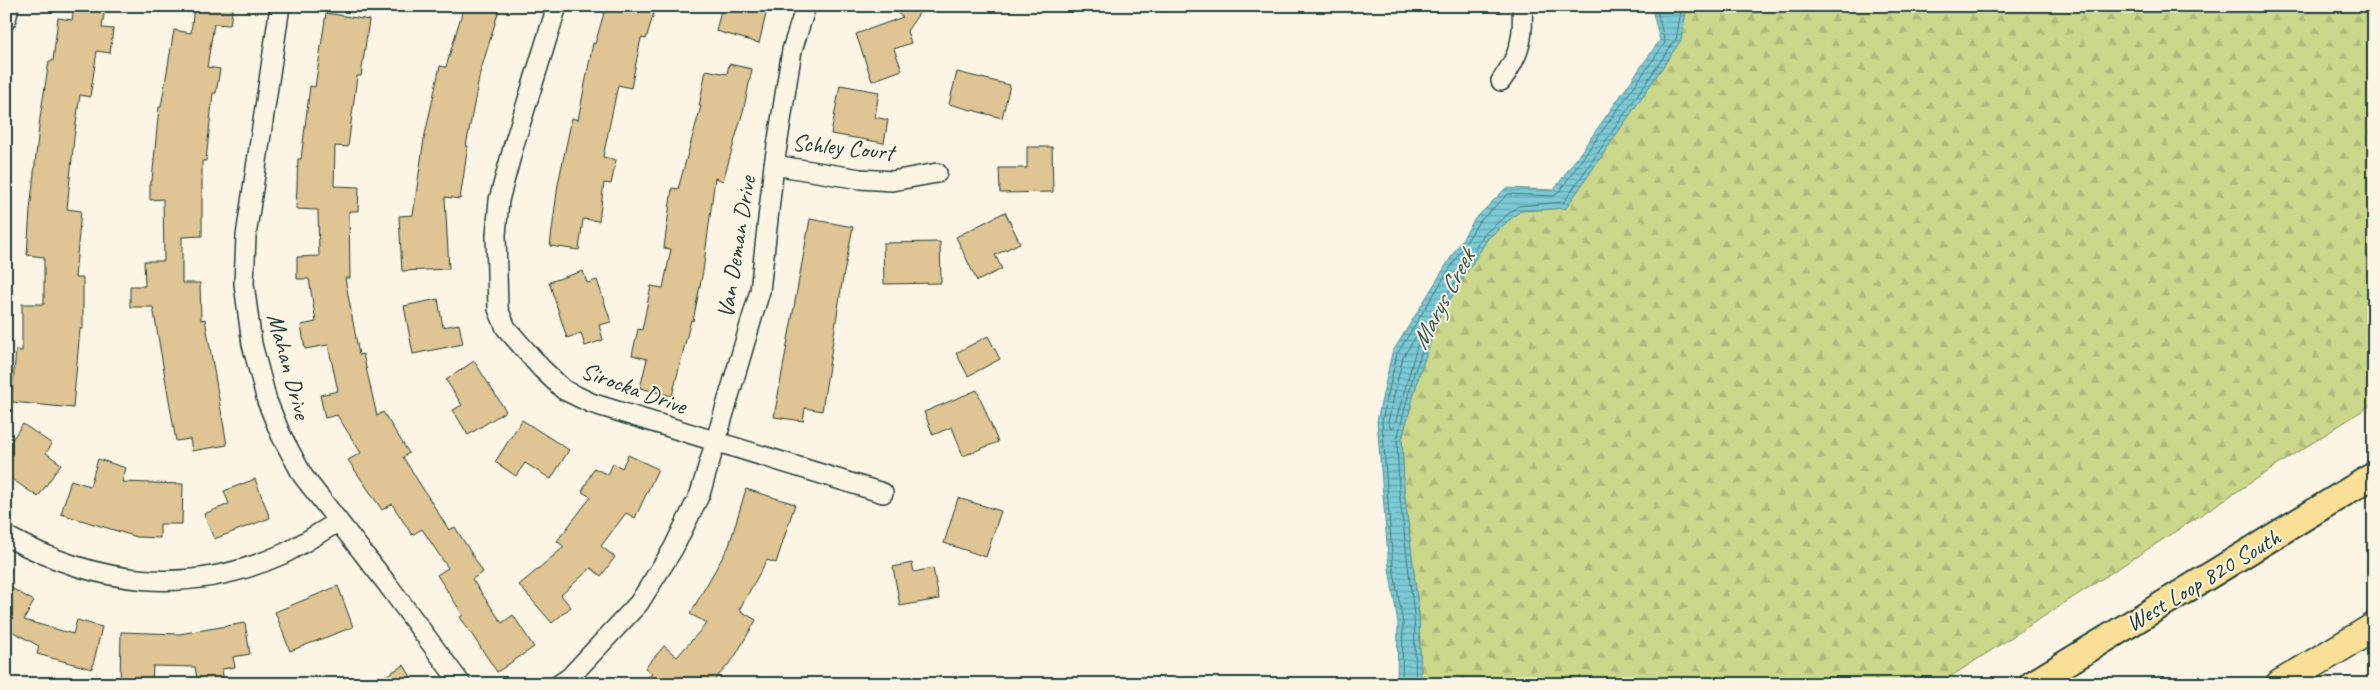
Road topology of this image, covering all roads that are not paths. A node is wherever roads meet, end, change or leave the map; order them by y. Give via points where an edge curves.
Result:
1 (9, 6) edge
2 (280, 6) edge
3 (557, 6) edge
4 (806, 6) edge
5 (1522, 6) edge
6 (6, 20) edge
7 (1501, 81) dead end
8 (774, 165) junction
9 (937, 173) dead end
10 (716, 443) junction
11 (2374, 475) edge
12 (883, 493) dead end
13 (338, 522) junction
14 (6, 536) edge
15 (2374, 627) edge
16 (461, 684) edge
17 (560, 684) edge
18 (2032, 684) edge
19 (2280, 684) edge

1 - 6 street
2 - 13 street, Mahan Drive via 246,236 244,284 252,344 267,401 303,476
3 - 10 street, Sirocka Drive via 499,200 496,235 498,309 506,328 564,390 590,403
4 - 8 street, Van Deman Drive via 792,50
5 - 7 street via 1524,29 1515,62
8 - 9 street, Schley Court via 860,179 892,180
8 - 10 street, Van Deman Drive via 760,291
10 - 12 street, Sirocka Drive
10 - 17 street, Van Deman Drive via 696,502 673,549 639,603
11 - 18 main road, West Loop 820 South
13 - 14 street via 283,554 202,579 132,580 88,572
13 - 16 street, Mahan Drive
15 - 19 highway

